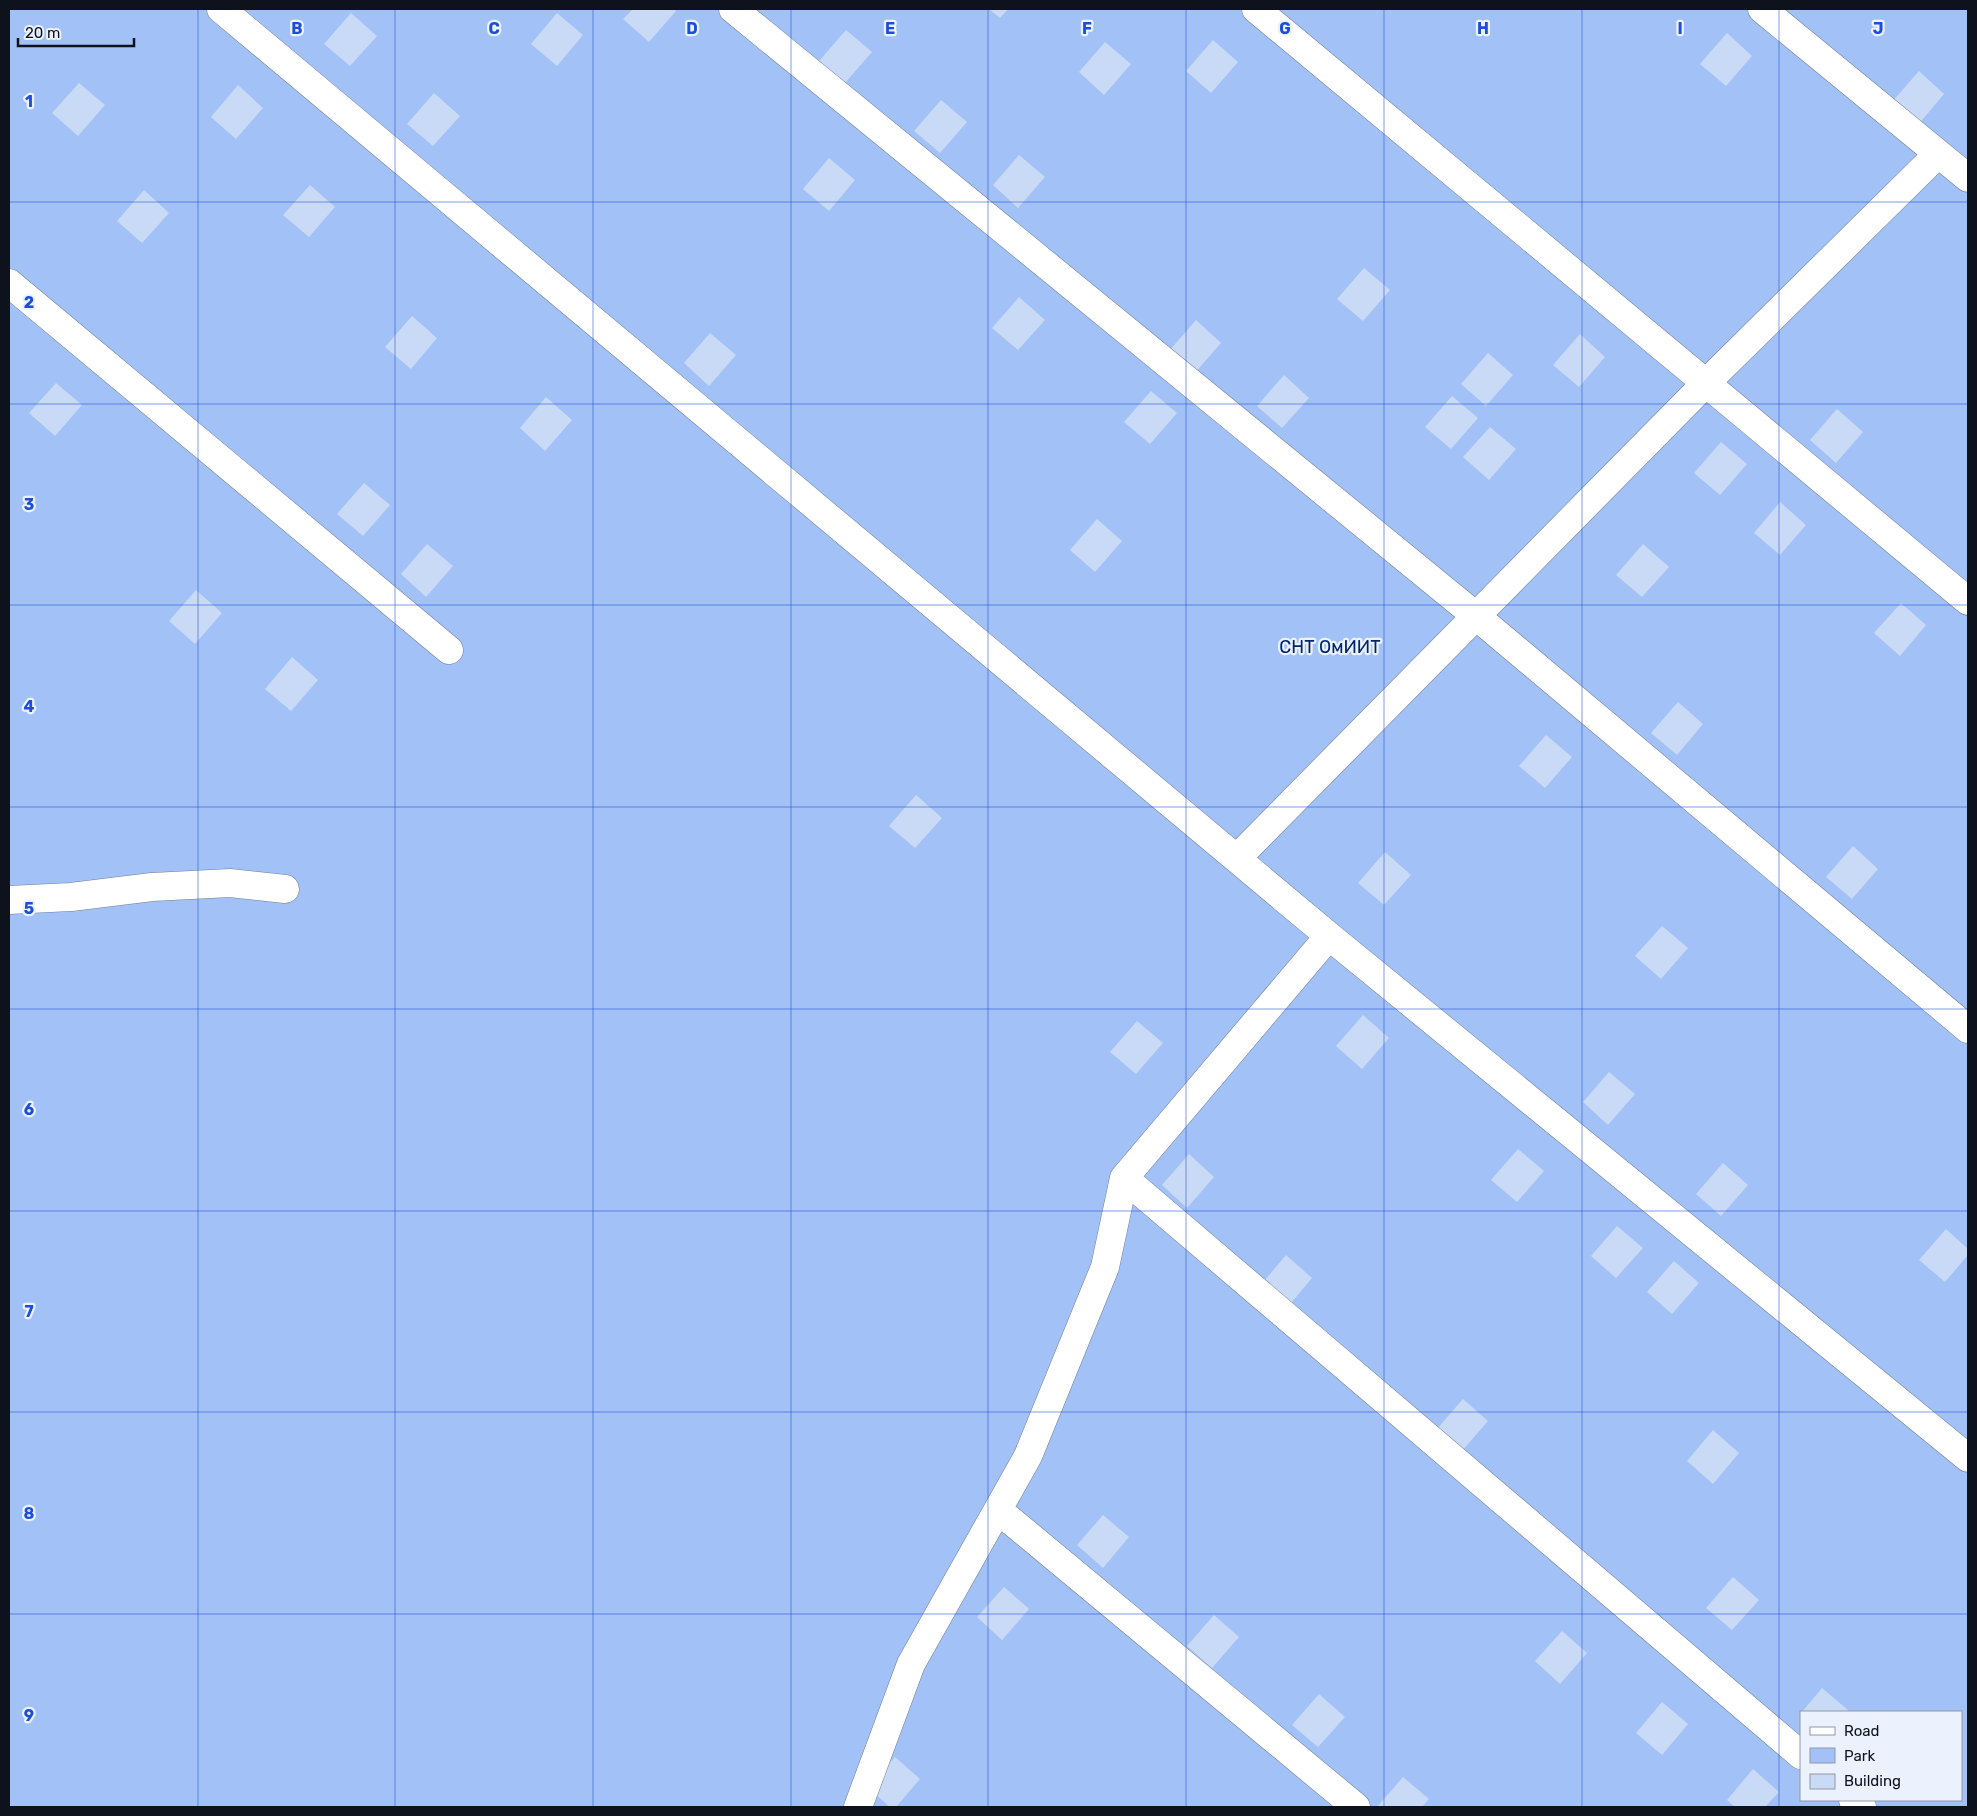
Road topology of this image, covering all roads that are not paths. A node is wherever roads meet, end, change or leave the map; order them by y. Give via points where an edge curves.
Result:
1 (221, 9) edge
2 (733, 9) edge
3 (1256, 9) edge
4 (1762, 9) edge
5 (1938, 154) junction
6 (1968, 178) edge
7 (9, 283) edge
8 (1706, 383) junction
9 (1968, 600) edge
10 (1476, 616) junction
11 (449, 650) dead end
12 (1237, 858) junction
13 (284, 889) dead end
14 (9, 900) edge
15 (1329, 936) junction
16 (1968, 1029) edge
17 (1124, 1178) junction
18 (1968, 1458) edge
19 (998, 1510) junction
20 (1800, 1754) edge
21 (858, 1807) edge
22 (1356, 1807) edge

1 - 12 street
2 - 10 street
3 - 8 street
4 - 5 street
5 - 6 street
5 - 8 street
7 - 11 street
8 - 9 street
8 - 10 street
10 - 12 street
10 - 16 street
12 - 15 street
13 - 14 street via 230,883
15 - 17 street
15 - 18 street
17 - 19 street via 1105,1267 1028,1456
17 - 20 street
19 - 21 street via 911,1664
19 - 22 street

